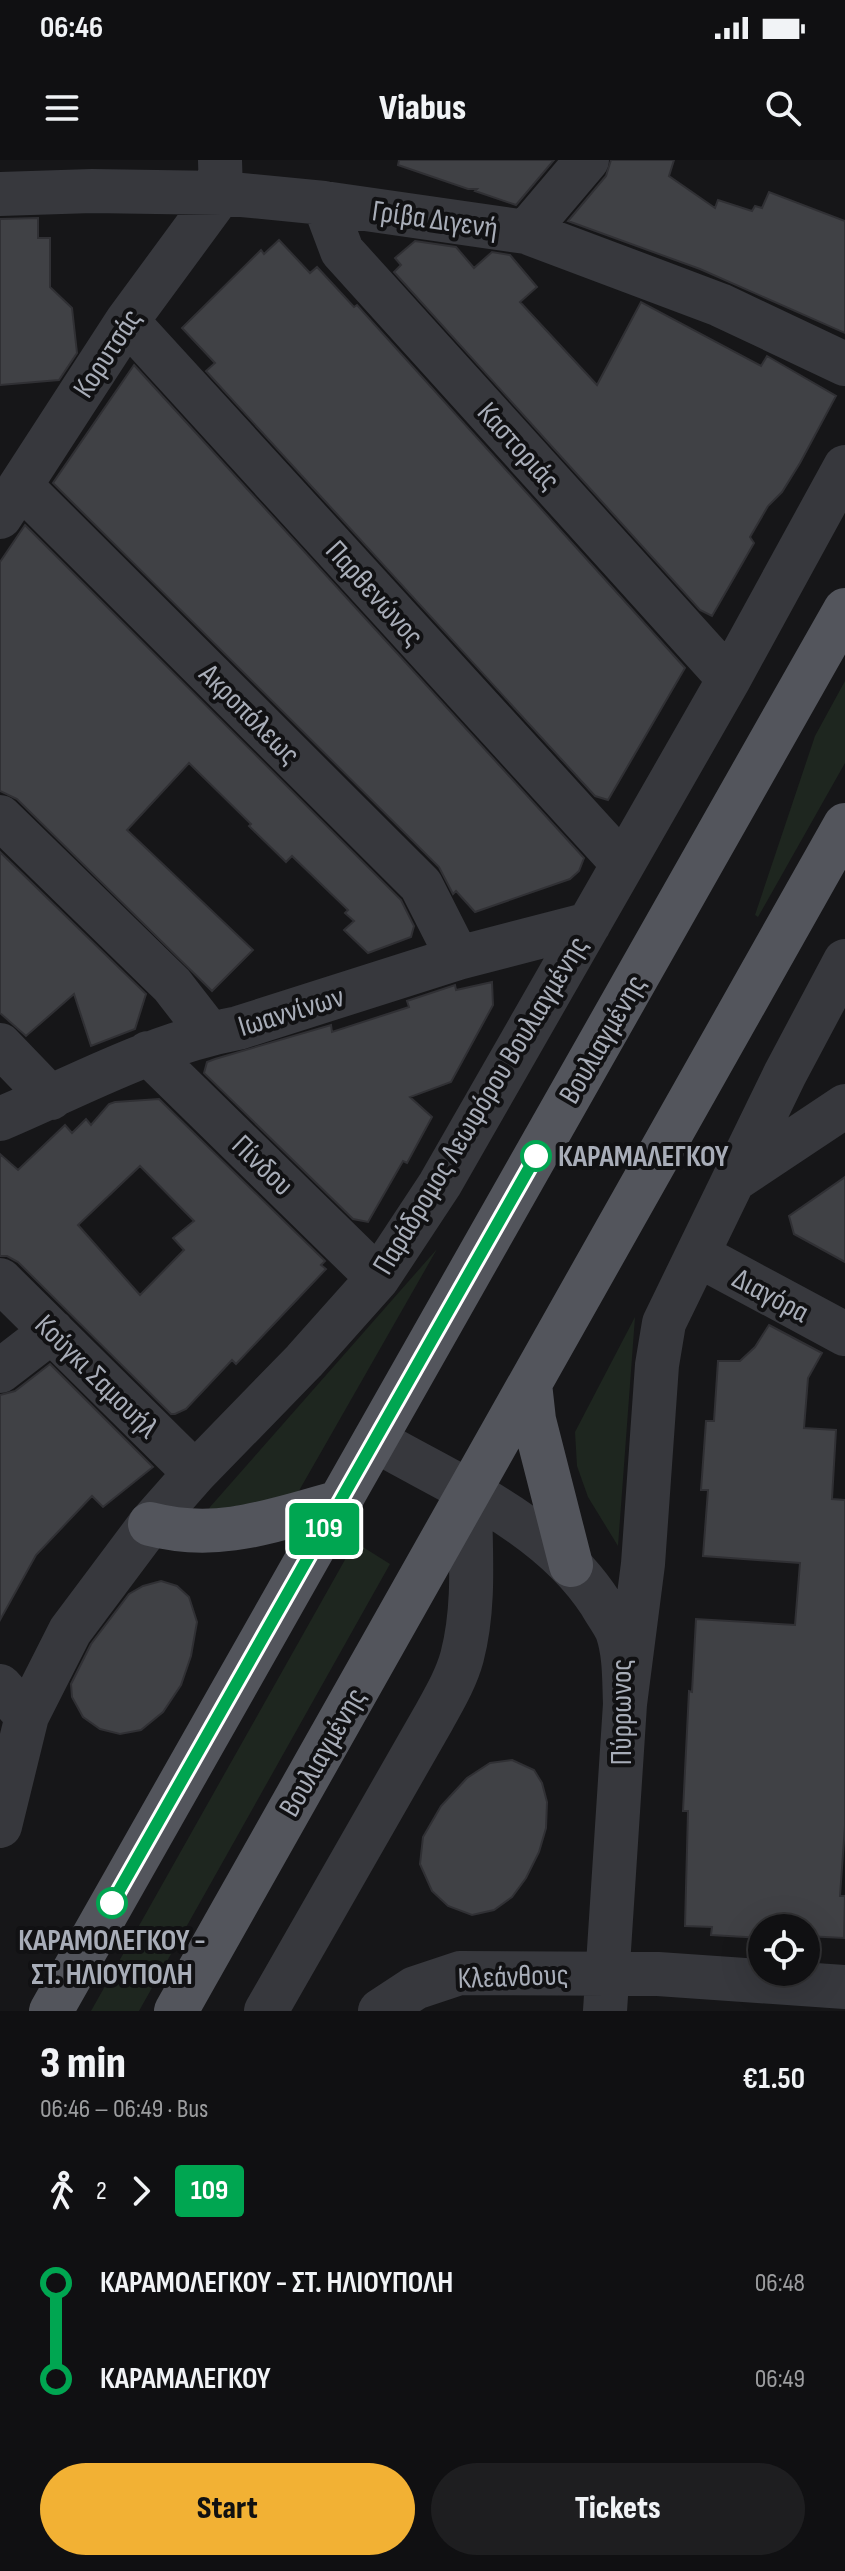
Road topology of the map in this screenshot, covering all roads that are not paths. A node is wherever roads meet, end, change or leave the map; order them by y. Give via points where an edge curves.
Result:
1 (587, 160) edge
2 (221, 177) edge
3 (0, 194) edge
4 (324, 203) junction
5 (526, 232) junction
6 (127, 321) junction
7 (845, 364) edge
8 (845, 467) edge
9 (11, 502) edge
10 (845, 610) edge
11 (729, 679) junction
12 (0, 817) edge
13 (845, 825) edge
14 (623, 864) junction
15 (589, 924) junction
16 (458, 958) junction
17 (845, 961) edge
18 (210, 1034) junction
19 (0, 1045) edge
20 (148, 1053) junction
21 (51, 1098) junction
22 (845, 1106) edge
23 (0, 1119) edge
24 (734, 1180) junction
25 (698, 1255) junction
26 (378, 1278) junction
27 (0, 1280) edge
28 (52, 1331) junction
29 (845, 1334) edge
30 (0, 1371) edge
31 (530, 1384) junction
32 (375, 1440) junction
33 (195, 1473) junction
34 (470, 1494) junction
35 (340, 1502) junction
36 (150, 1524) junction
37 (571, 1565) junction
38 (13, 1701) edge
39 (625, 1704) junction
40 (0, 1826) edge
41 (845, 1987) edge
42 (606, 1992) edge
43 (51, 2011) edge
44 (176, 2011) edge
45 (266, 2011) edge
46 (380, 2011) edge

1 - 5 street
2 - 3 street, Γρίβα Διγενή via 92,191
2 - 4 street, Γρίβα Διγενή
2 - 6 street, Κορυτσάς
4 - 5 street, Γρίβα Διγενή
4 - 11 street, Καστοριάς via 342,251
5 - 7 street, Γρίβα Διγενή via 720,305
6 - 9 street, Κορυτσάς
6 - 14 street, Παρθενώνος
8 - 11 street, Παράδρομος Λεωφόρου Βουλιαγμένης
9 - 16 street, Ακροπόλεως via 421,885
10 - 32 main road, Βουλιαγμένης
11 - 14 street, Παράδρομος Λεωφόρου Βουλιαγμένης
12 - 18 street via 172,985
13 - 31 main road, Βουλιαγμένης
14 - 15 street, Παράδρομος Λεωφόρου Βουλιαγμένης
15 - 16 street, Ιωαννίνων
15 - 26 street, Παράδρομος Λεωφόρου Βουλιαγμένης via 440,1184
16 - 18 street, Ιωαννίνων
17 - 24 street
18 - 20 street, Ιωαννίνων
19 - 21 street
20 - 21 street, Ιωαννίνων
20 - 26 street, Πίνδου
21 - 23 street, Ιωαννίνων
22 - 24 street
24 - 25 street
25 - 29 street, Διαγόρα
25 - 39 street via 664,1323 657,1365 643,1564
26 - 33 street, Παράδρομος Λεωφόρου Βουλιαγμένης
27 - 28 street, Κούγκι Σαμουήλ
28 - 30 street
28 - 33 street, Κούγκι Σαμουήλ
31 - 34 main road, Βουλιαγμένης
31 - 37 main road via 534,1420
32 - 34 street, Πύρρωνος
32 - 35 main road, Βουλιαγμένης
33 - 36 street, Παράδρομος Λεωφόρου Βουλιαγμένης
34 - 37 street, Πύρρωνος via 528,1528
34 - 44 main road, Βουλιαγμένης
34 - 45 street, Βουλιαγμένης via 470,1596 456,1673
35 - 36 main road via 220,1531 186,1532
35 - 43 main road, Βουλιαγμένης
36 - 38 street, Παράδρομος Λεωφόρου Βουλιαγμένης
37 - 39 street, Πύρρωνος via 616,1630
38 - 40 street, Παράδρομος Λεωφόρου Βουλιαγμένης
39 - 42 street, Πύρρωνος
41 - 42 street, Κλεάνθους via 658,1974
42 - 46 street, Κλεάνθους via 460,1973 415,1988

